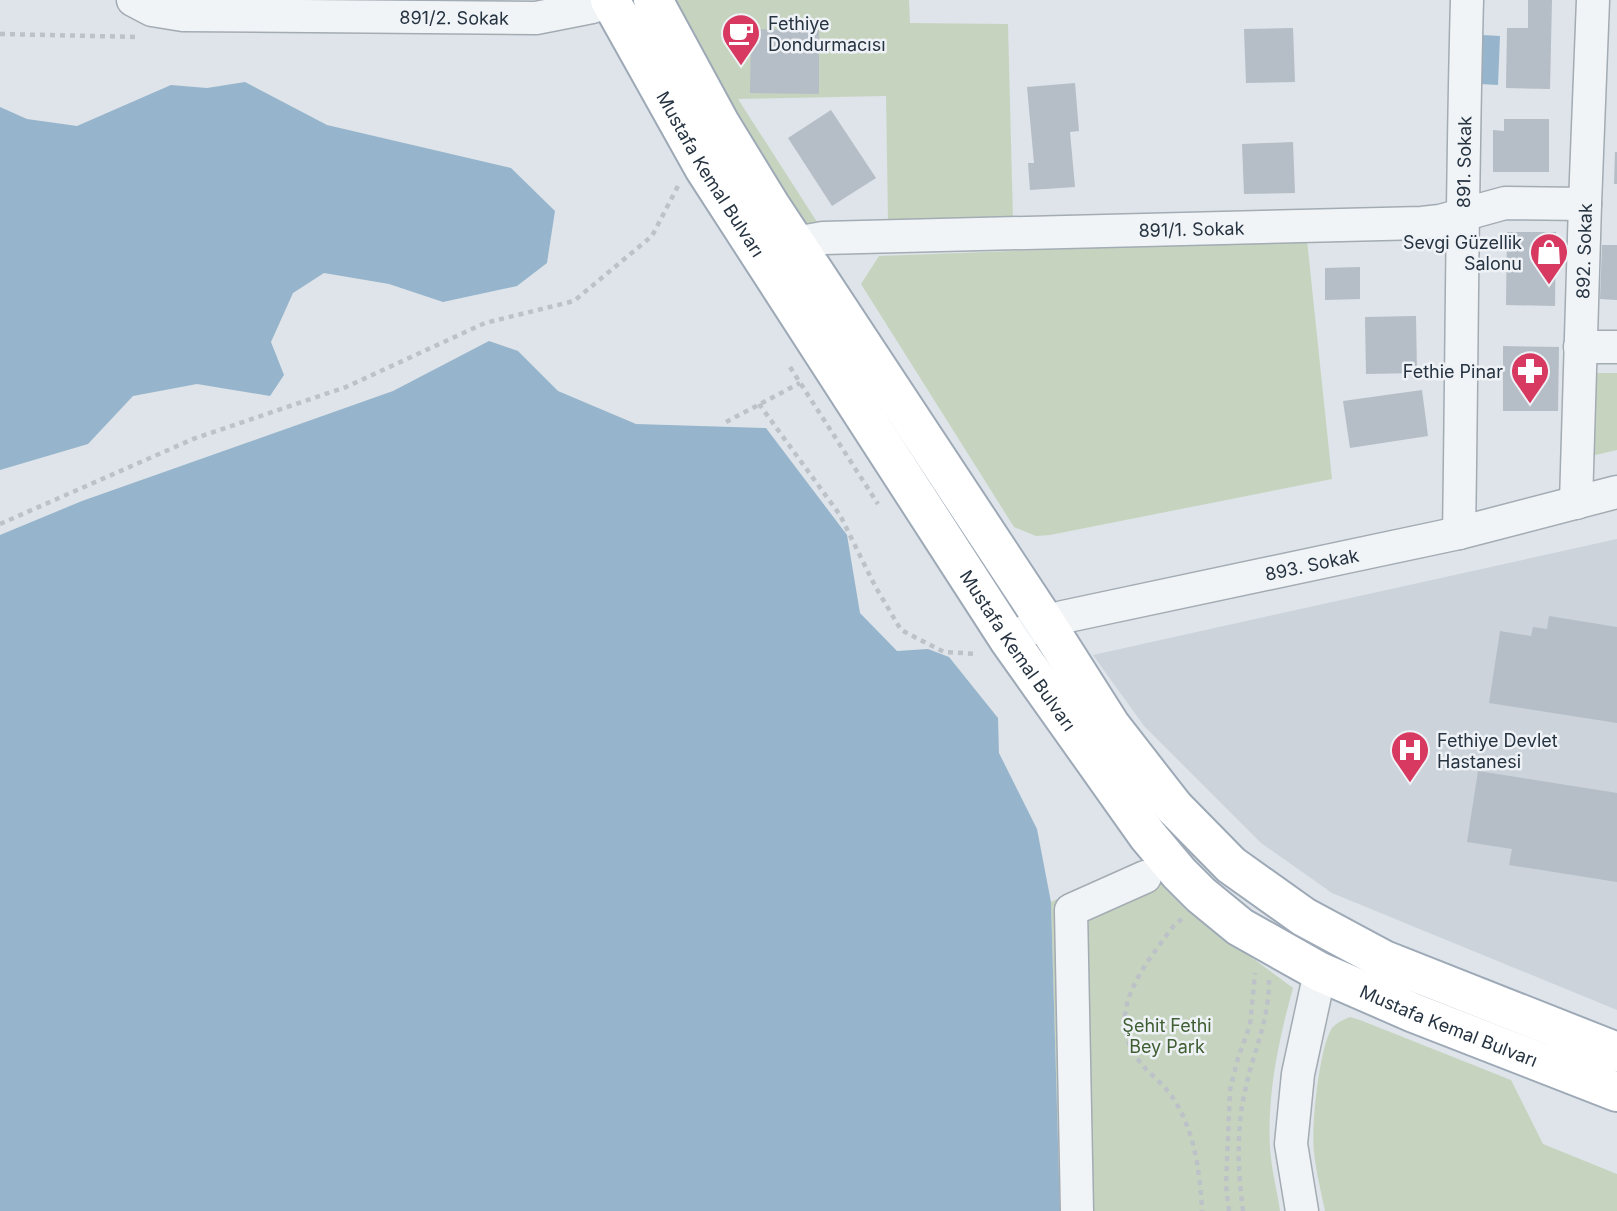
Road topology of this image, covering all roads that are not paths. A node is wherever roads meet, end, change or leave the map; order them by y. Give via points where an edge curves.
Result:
1 (133, 0) edge
2 (609, 0) edge
3 (653, 0) edge
4 (1467, 0) edge
5 (1594, 0) edge
6 (1585, 204) junction
7 (1461, 214) junction
8 (795, 243) junction
9 (1580, 347) junction
10 (1617, 347) edge
11 (1617, 492) edge
12 (1576, 503) junction
13 (1459, 533) junction
14 (1045, 622) junction
15 (987, 646) junction
16 (1145, 877) road end
17 (1320, 972) junction
18 (1617, 1052) edge
19 (1617, 1092) edge
20 (1077, 1211) edge
21 (1302, 1211) edge

1 - 2 street, 891/2. Sokak via 152,10 184,15 523,18
2 - 15 main road, Mustafa Kemal Bulvarı via 689,183
3 - 8 main road, Mustafa Kemal Bulvarı via 721,125
4 - 7 street, 891. Sokak
5 - 6 street, 892. Sokak
6 - 7 street, 891/1. Sokak via 1505,203
6 - 9 street, 892. Sokak
7 - 8 street, 891/1. Sokak via 1422,223 822,238
7 - 13 street, 891. Sokak
8 - 14 main road, Mustafa Kemal Bulvarı
9 - 10 street
9 - 12 street, 892. Sokak
11 - 12 street, 893. Sokak
12 - 13 street, 893. Sokak
13 - 14 street, 893. Sokak
14 - 15 street, 893. Sokak
14 - 18 main road, Mustafa Kemal Bulvarı via 1111,726 1174,807 1231,865 1304,917 1384,960
15 - 17 main road, Mustafa Kemal Bulvarı via 1201,895 1240,927
16 - 20 street via 1071,910
17 - 19 main road, Mustafa Kemal Bulvarı
17 - 21 street via 1298,1074 1291,1144

